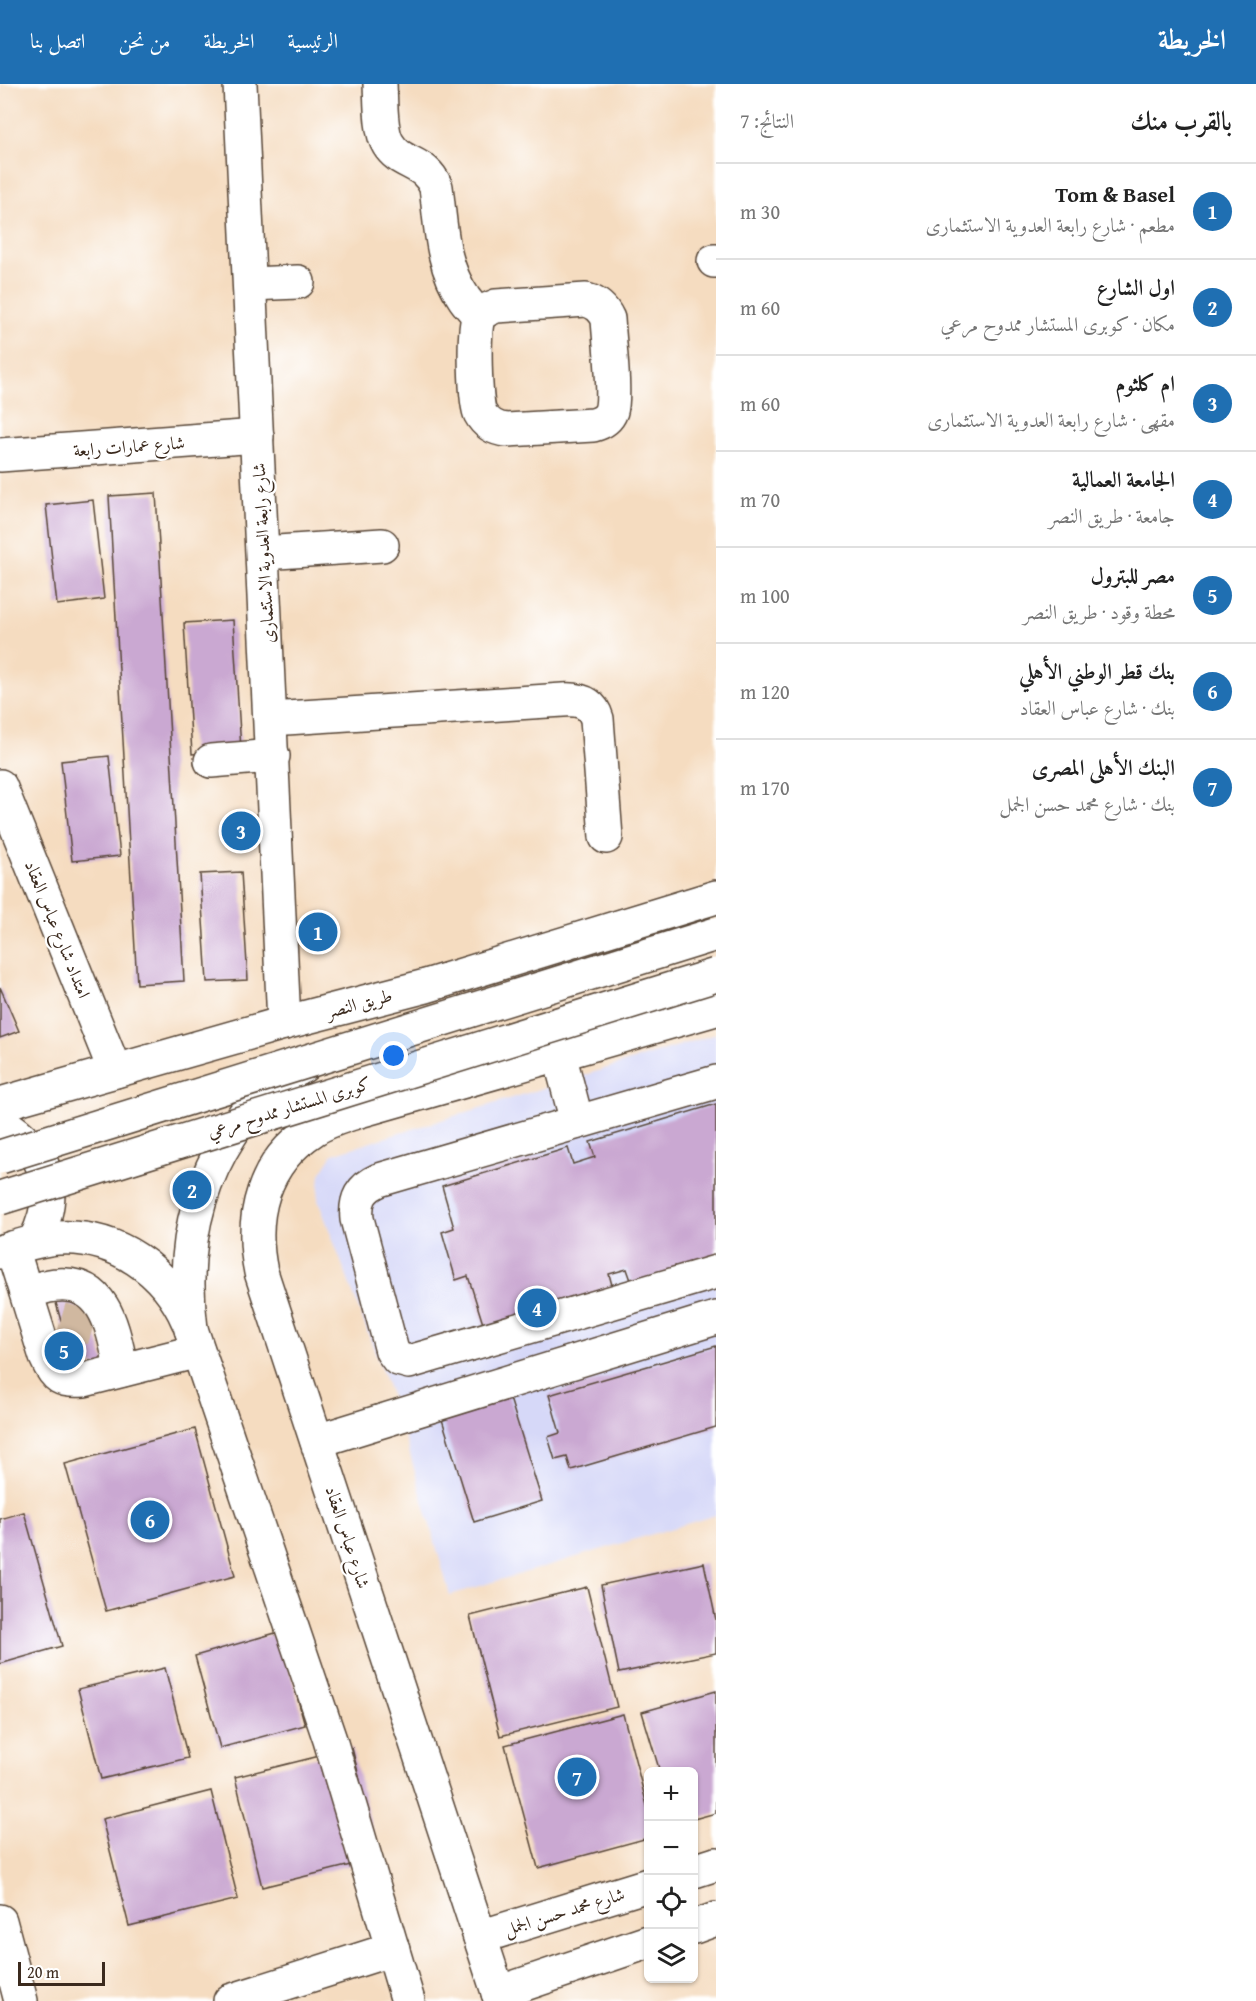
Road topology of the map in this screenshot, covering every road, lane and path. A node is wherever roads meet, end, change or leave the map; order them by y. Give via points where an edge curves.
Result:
1 (240, 84) edge
2 (380, 84) edge
3 (298, 282) dead end
4 (250, 284) junction
5 (479, 316) junction
6 (257, 436) junction
7 (0, 455) edge
8 (382, 545) dead end
9 (263, 553) junction
10 (271, 719) junction
11 (273, 756) junction
12 (212, 761) dead end
13 (0, 786) edge
14 (606, 837) dead end
15 (716, 897) edge
16 (716, 934) edge
17 (716, 975) edge
18 (426, 986) junction
19 (716, 1009) edge
20 (284, 1023) junction
21 (560, 1054) junction
22 (115, 1071) junction
23 (716, 1082) edge
24 (0, 1104) edge
25 (0, 1122) edge
26 (578, 1122) junction
27 (0, 1157) edge
28 (0, 1198) edge
29 (16, 1247) edge
30 (716, 1272) edge
31 (39, 1307) junction
32 (716, 1318) edge
33 (194, 1340) junction
34 (122, 1370) junction
35 (317, 1441) junction
36 (716, 1864) edge
37 (698, 1869) edge
38 (644, 1886) edge
39 (716, 1919) edge
40 (0, 1921) edge
41 (698, 1925) edge
42 (480, 1937) junction
43 (644, 1943) edge
44 (393, 1949) junction
45 (500, 1997) edge
46 (21, 2001) edge
47 (230, 2001) edge
48 (408, 2001) edge

1 - 4 main road, شارع رابعة العدوية الاستثمارى
2 - 5 main road via 387,143 433,180 447,262 463,297
3 - 4 main road
4 - 6 main road, شارع رابعة العدوية الاستثمارى
5 - 5 main road via 475,328 477,406 490,425 507,430 598,424 608,416 612,402 608,319 599,305 586,300 496,306
6 - 7 main road, شارع عمارات رابعة
6 - 9 main road, شارع رابعة العدوية الاستثمارى
8 - 9 main road
9 - 10 main road, شارع رابعة العدوية الاستثمارى
10 - 11 main road, شارع رابعة العدوية الاستثمارى
10 - 14 main road via 583,701 595,711 597,719
11 - 12 main road
11 - 20 main road, شارع رابعة العدوية الاستثمارى
13 - 22 main road, امتداد شارع عباس العقاد
15 - 18 main road, طريق النصر
16 - 27 main road, كوبرى المستشار ممدوح مرعي, bridge
17 - 28 main road, كوبرى المستشار ممدوح مرعي, bridge
18 - 20 main road, طريق النصر
18 - 33 main road via 261,1095 240,1120 207,1178 190,1237 187,1298
19 - 21 main road
20 - 22 main road, طريق النصر
21 - 26 main road
21 - 35 main road, شارع عباس العقاد via 334,1119 313,1130 280,1161 260,1203 256,1249
22 - 24 main road, طريق النصر
23 - 26 main road
25 - 29 main road via 31,1147 48,1183 49,1204 44,1223
26 - 30 main road via 380,1180 368,1185 360,1195 357,1219 392,1351 398,1359 418,1360
29 - 31 main road
29 - 33 main road via 59,1238 84,1239 130,1254 167,1286 181,1306
31 - 34 main road via 52,1372 67,1381
31 - 34 main road via 56,1285 82,1288 94,1295 103,1306 104,1332
32 - 35 main road
33 - 34 main road
33 - 44 main road via 330,1740
35 - 42 main road, شارع عباس العقاد
36 - 37 main road
38 - 42 main road, شارع محمد حسن الجمل
39 - 41 main road
40 - 46 main road
42 - 45 main road, شارع عباس العقاد
43 - 45 main road
44 - 47 main road
44 - 48 main road

